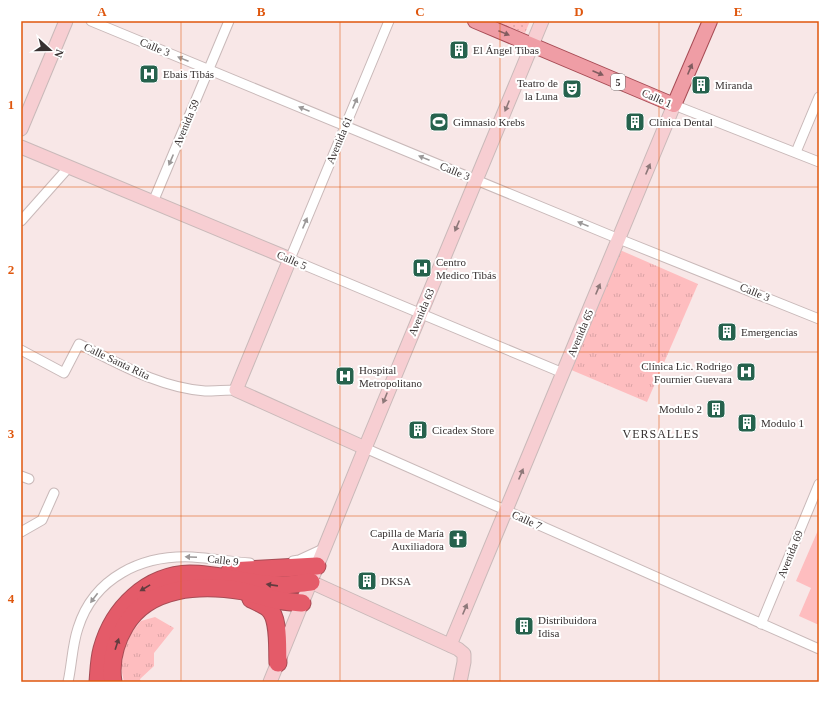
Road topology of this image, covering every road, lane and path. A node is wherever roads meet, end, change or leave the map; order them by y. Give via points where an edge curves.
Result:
1 (66, 21) edge
2 (91, 21) edge
3 (229, 21) edge
4 (389, 21) edge
5 (475, 21) edge
6 (542, 21) edge
7 (710, 21) edge
8 (532, 44) junction
9 (208, 70) junction
10 (819, 97) edge
11 (674, 105) junction
12 (345, 126) junction
13 (21, 128) edge
14 (21, 147) edge
15 (796, 152) junction
16 (819, 162) edge
17 (69, 167) junction
18 (476, 180) junction
19 (153, 202) junction
20 (21, 221) edge
21 (619, 239) junction
22 (290, 259) junction
23 (420, 314) junction
24 (819, 319) edge
25 (21, 350) edge
26 (563, 373) junction
27 (236, 390) junction
28 (365, 448) junction
29 (819, 484) edge
30 (54, 493) dead end
31 (506, 510) junction
32 (21, 532) edge
33 (325, 548) junction
34 (317, 566) junction
35 (191, 574) junction
36 (311, 582) junction
37 (227, 590) junction
38 (302, 604) junction
39 (761, 624) junction
40 (450, 645) junction
41 (819, 649) edge
42 (278, 663) junction
43 (68, 682) edge
44 (98, 682) edge
45 (114, 682) edge
46 (270, 682) edge
47 (460, 682) edge

1 - 13 street
9 -> 2 street, Calle 3
3 - 9 street, Avenida 59
12 -> 4 street, Avenida 61
5 -> 8 main road, Calle 1 / 5
6 - 8 street, Avenida 63
11 -> 7 main road, Avenida 65
8 -> 11 main road, Calle 1 / 5
8 -> 18 street, Avenida 63
12 -> 9 street, Calle 3
9 -> 19 street, Avenida 59
10 - 15 street
11 - 15 street, Calle 1
21 -> 11 street, Avenida 65
18 -> 12 street, Calle 3
22 -> 12 street, Avenida 61
14 - 17 street, Calle 5
15 - 16 street, Calle 1
17 - 19 street, Calle 5
17 - 20 street
21 -> 18 street, Calle 3
18 -> 23 street, Avenida 63
19 - 22 street, Calle 5
21 - 24 street, Calle 3
26 -> 21 street, Avenida 65
22 - 23 street, Calle 5
22 - 27 street
23 - 26 street, Calle 5
23 -> 28 street, Avenida 63
25 - 27 street, Calle Santa Rita via 64,373 79,344 146,376 177,386 205,391
31 -> 26 street, Avenida 65
27 - 28 street, Calle 7
28 - 31 street, Calle 7
28 - 33 street, Avenida 63
29 - 39 street, Avenida 69
30 - 32 street via 42,520
31 - 39 street, Calle 7
40 -> 31 street, Avenida 65
33 - 34 street, Avenida 63
33 -> 43 street, Calle 9 via 299,560 256,563 170,557 146,561 122,572 106,584 88,606 78,628
34 - 35 highway
34 - 36 street, Avenida 63
36 -> 35 highway via 279,586
35 -> 44 highway via 152,584 136,594 124,606 112,622 104,640
36 - 38 street, Avenida 63
36 - 40 street
37 - 38 highway
37 - 42 highway via 262,604 272,613 276,625
45 -> 37 highway via 113,661 117,642 126,623 138,610 158,597 176,591 199,588
38 - 42 street, Avenida 63
39 - 41 street, Calle 7
40 - 47 street via 464,654
42 - 46 street, Avenida 63

